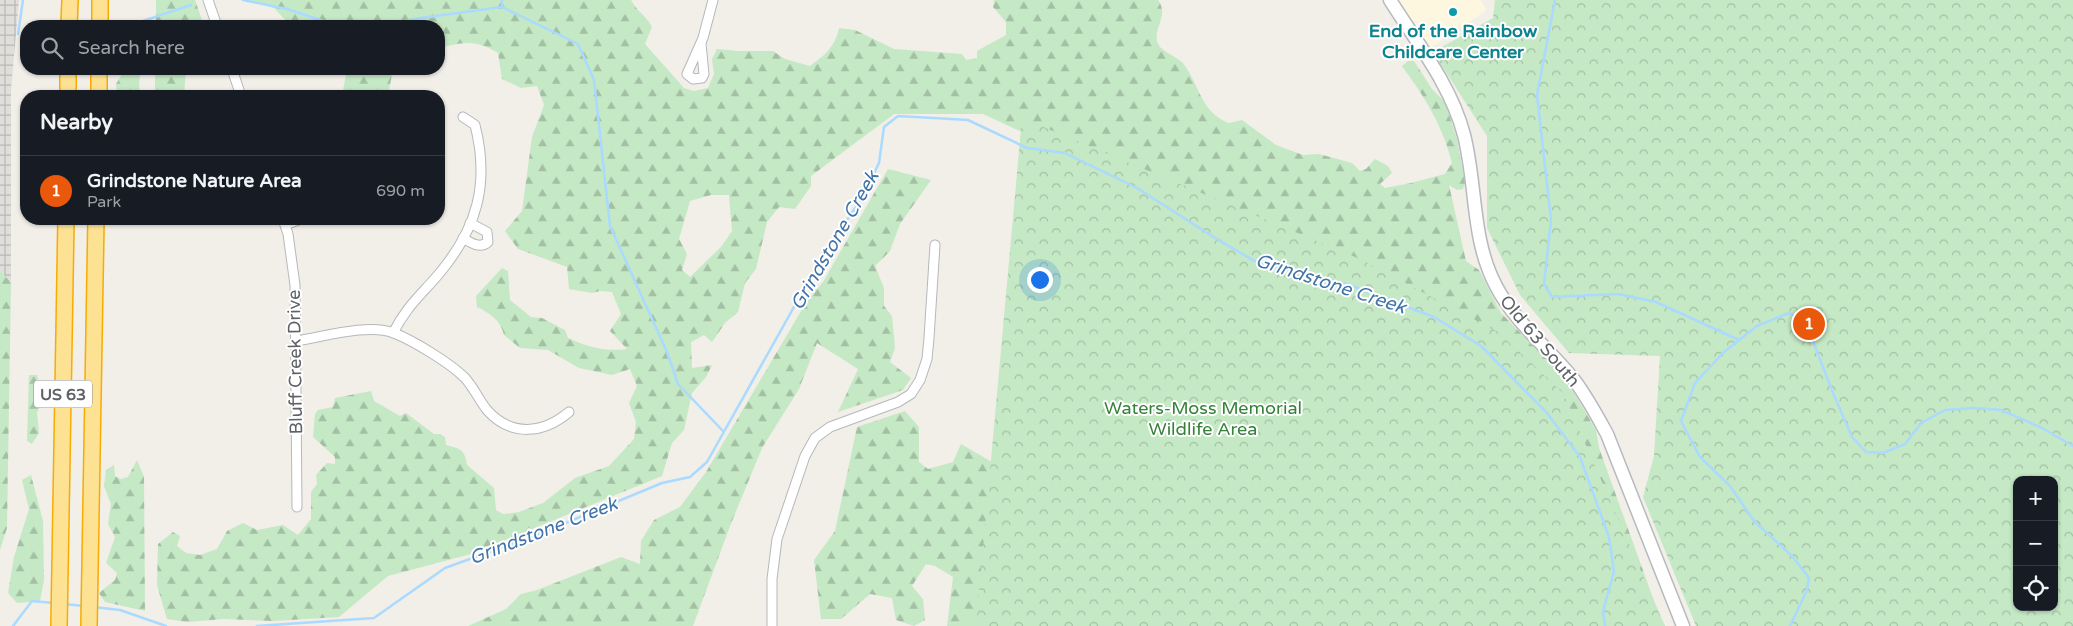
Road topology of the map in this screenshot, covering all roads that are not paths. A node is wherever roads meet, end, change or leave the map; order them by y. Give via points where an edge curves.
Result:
1 (70, 0) edge
2 (100, 0) edge
3 (208, 0) edge
4 (714, 0) edge
5 (1390, 0) edge
6 (69, 20) edge
7 (100, 20) edge
8 (215, 20) edge
9 (700, 44) dead end
10 (68, 75) edge
11 (99, 75) edge
12 (234, 75) edge
13 (68, 90) edge
14 (99, 90) edge
15 (240, 90) edge
16 (463, 117) dead end
17 (470, 223) junction
18 (66, 225) edge
19 (96, 225) edge
20 (285, 225) edge
21 (462, 238) junction
22 (935, 245) dead end
23 (393, 333) junction
24 (296, 341) junction
25 (568, 412) dead end
26 (296, 507) dead end
27 (59, 626) edge
28 (90, 626) edge
29 (772, 626) edge
30 (1682, 626) edge

1 - 6 highway
2 - 7 highway
3 - 8 street
4 - 9 street
5 - 30 main road, Old 63 South via 1453,102 1464,135 1480,244 1495,286 1506,304 1571,376 1598,417
10 - 13 highway
11 - 14 highway
12 - 15 street
16 - 17 street via 475,125 483,164 480,196
17 - 21 street
17 - 21 street via 488,232 488,242 479,246
18 - 27 highway, US 63
19 - 28 highway, US 63
20 - 24 street, Bluff Creek Drive via 293,263
21 - 23 street via 438,275 408,307
22 - 29 street via 927,359 920,380 911,394 898,402 830,426 815,438 805,456 777,539 772,579
23 - 24 street via 372,329
23 - 25 street via 451,366 466,379 495,418 506,424 544,428
24 - 26 street, Bluff Creek Drive

